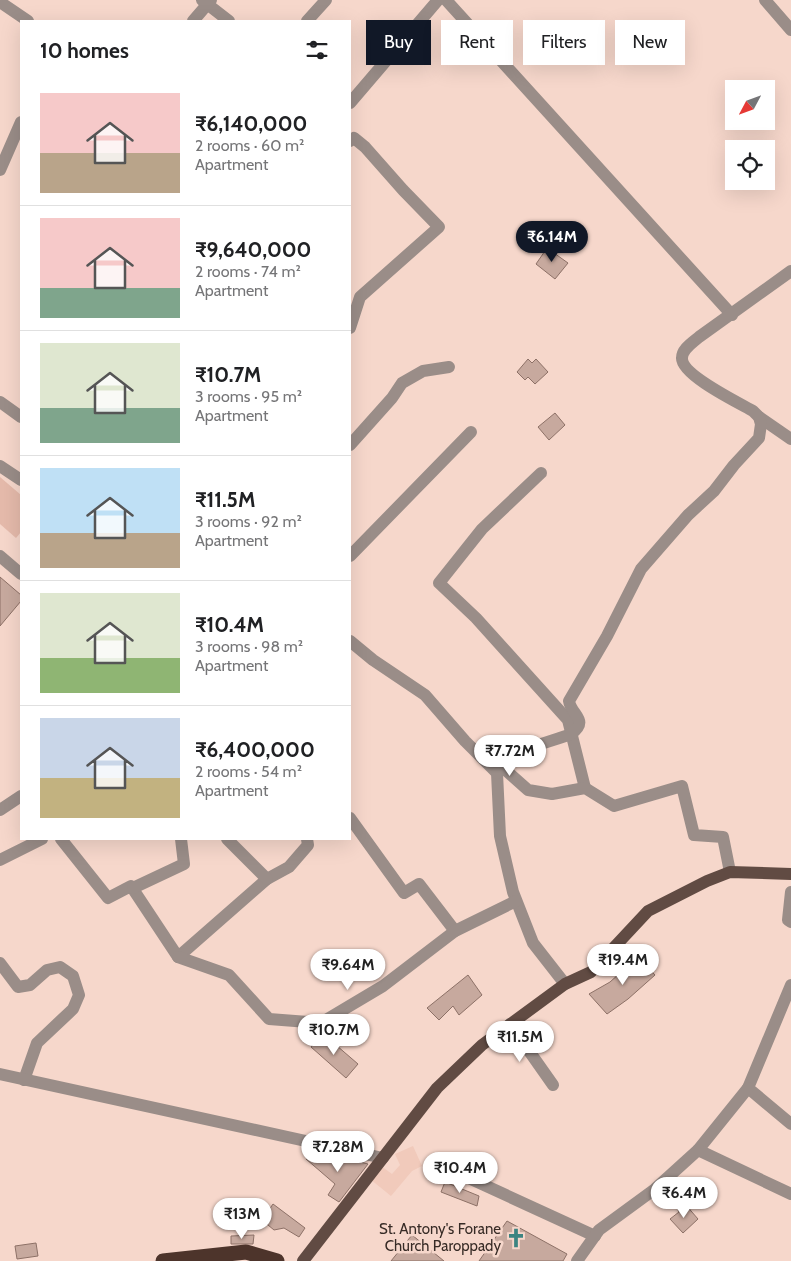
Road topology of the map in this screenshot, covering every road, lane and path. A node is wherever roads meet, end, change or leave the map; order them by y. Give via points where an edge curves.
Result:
1 (326, 0) edge
2 (438, 0) edge
3 (446, 0) edge
4 (765, 0) edge
5 (207, 1) edge
6 (0, 2) edge
7 (27, 20) edge
8 (194, 20) edge
9 (228, 20) edge
10 (308, 20) edge
11 (791, 30) edge
12 (351, 102) edge
13 (20, 127) edge
14 (351, 136) edge
15 (16, 148) edge
16 (0, 170) edge
17 (791, 271) edge
18 (732, 315) junction
19 (351, 327) edge
20 (449, 367) dead end
21 (0, 402) edge
22 (20, 416) edge
23 (760, 417) junction
24 (472, 432) dead end
25 (791, 439) edge
26 (351, 443) edge
27 (1, 468) edge
28 (541, 473) dead end
29 (20, 479) edge
30 (351, 555) edge
31 (0, 556) edge
32 (20, 573) edge
33 (351, 642) edge
34 (571, 734) junction
35 (499, 769) junction
36 (585, 788) junction
37 (20, 797) edge
38 (0, 810) edge
39 (351, 819) edge
40 (40, 840) edge
41 (62, 840) edge
42 (182, 840) edge
43 (228, 840) edge
44 (307, 840) edge
45 (0, 860) edge
46 (730, 872) junction
47 (791, 874) edge
48 (267, 879) junction
49 (133, 888) junction
50 (791, 892) edge
51 (516, 900) junction
52 (791, 922) edge
53 (454, 931) junction
54 (178, 957) junction
55 (0, 963) edge
56 (565, 984) junction
57 (791, 985) edge
58 (510, 1024) junction
59 (0, 1074) edge
60 (24, 1080) junction
61 (553, 1085) dead end
62 (748, 1088) junction
63 (791, 1124) edge
64 (698, 1150) junction
65 (383, 1158) junction
66 (447, 1168) dead end
67 (791, 1194) edge
68 (595, 1236) junction
69 (164, 1261) edge
70 (277, 1261) edge
71 (302, 1261) edge
72 (577, 1261) edge

1 - 10 street
2 - 12 street
3 - 18 street
4 - 11 street
5 - 8 street
5 - 9 street
6 - 7 street
13 - 15 street
14 - 19 street via 440,227 360,297
15 - 16 street
17 - 18 street
18 - 23 street via 687,347 683,366
20 - 26 street via 423,371 402,383
21 - 22 street
23 - 25 street
23 - 34 street via 759,438 641,569 569,701 580,722
24 - 30 street
27 - 29 street
28 - 34 street via 482,529 439,583 476,618 568,720
31 - 32 street
33 - 35 street via 425,695 465,741
34 - 35 street via 530,748 505,761
34 - 36 street
35 - 36 street via 528,790 552,794
35 - 51 street via 500,836
36 - 46 street via 614,806 682,786 694,835 723,837
37 - 38 street
39 - 53 street via 404,893 419,884
40 - 45 street
41 - 49 street via 108,898 131,886
42 - 49 street via 184,864
43 - 48 street
44 - 48 street via 308,845 289,866
46 - 47 main road
46 - 56 main road via 648,911 591,972
48 - 54 street
49 - 54 street
50 - 52 street via 788,920
51 - 53 street
51 - 56 street via 533,943
53 - 54 street via 383,986 320,1023 269,1019 229,975
55 - 60 street via 18,988 30,985 47,970 60,967 73,976 79,995 72,1009 37,1043
56 - 58 main road
57 - 62 street
58 - 61 street
58 - 65 main road via 482,1045 437,1088
59 - 60 street
60 - 65 street
62 - 63 street
62 - 64 street
64 - 67 street
64 - 68 street
65 - 71 main road
66 - 68 street
68 - 72 street
69 - 70 highway via 246,1252

